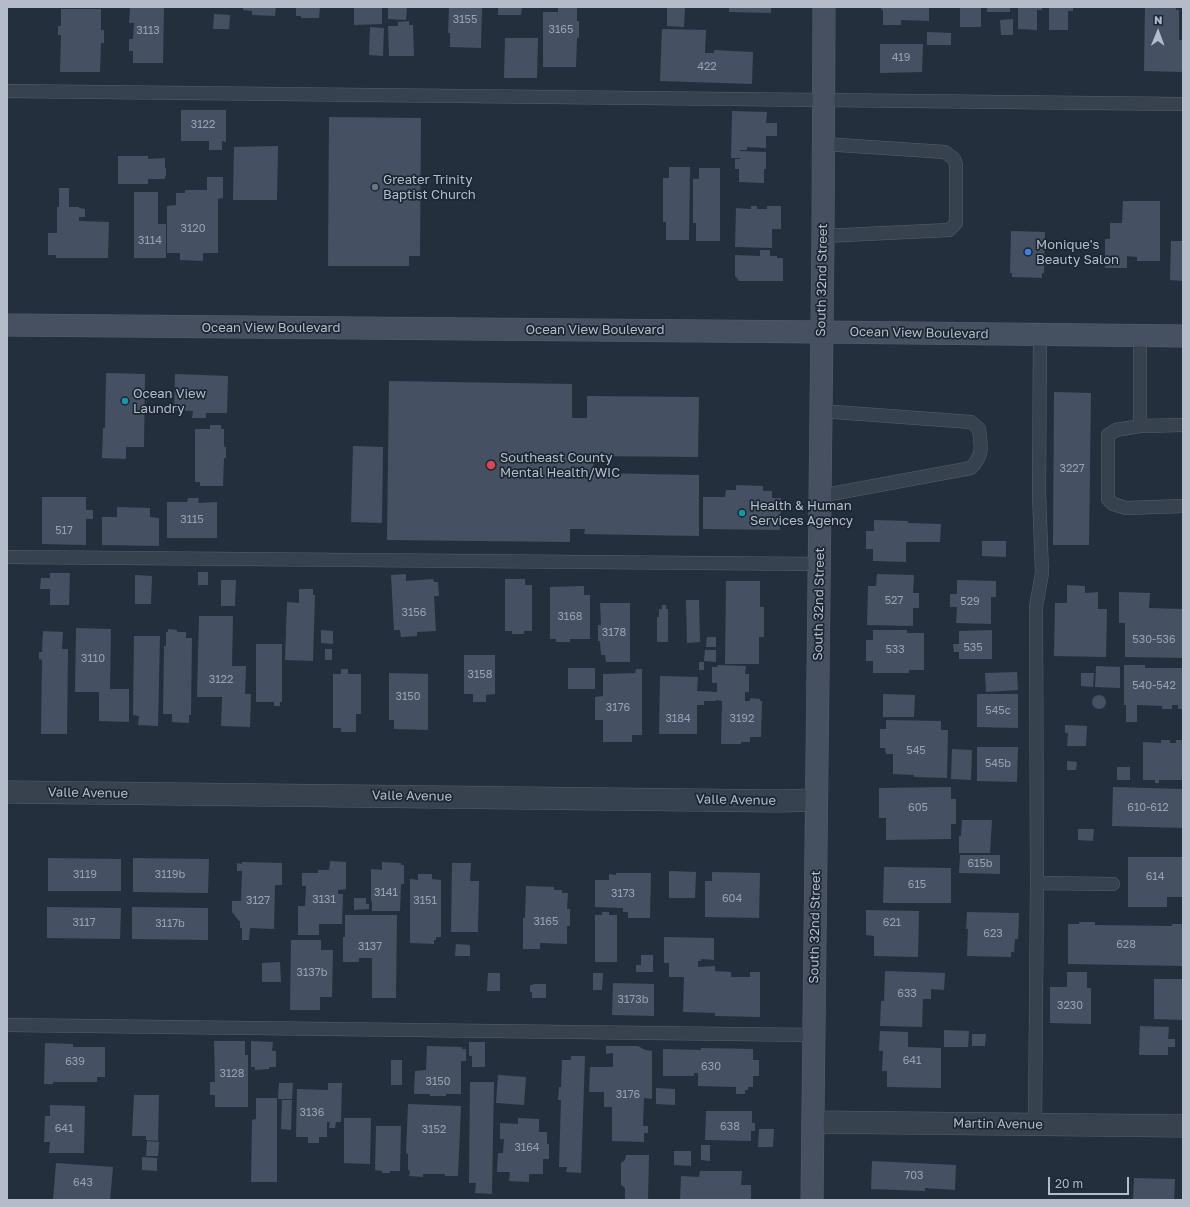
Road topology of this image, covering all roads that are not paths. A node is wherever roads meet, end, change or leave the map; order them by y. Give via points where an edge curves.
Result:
1 (824, 7) edge
2 (7, 91) edge
3 (823, 100) junction
4 (1183, 104) edge
5 (824, 144) junction
6 (823, 236) junction
7 (7, 325) edge
8 (822, 332) junction
9 (1040, 335) junction
10 (1140, 336) junction
11 (1183, 336) edge
12 (821, 411) junction
13 (1183, 425) edge
14 (1140, 426) junction
15 (820, 496) junction
16 (1183, 506) edge
17 (7, 557) edge
18 (819, 564) junction
19 (7, 792) edge
20 (816, 800) junction
21 (1037, 883) junction
22 (1113, 884) dead end
23 (7, 1025) edge
24 (814, 1035) junction
25 (813, 1122) junction
26 (1034, 1124) junction
27 (1183, 1126) edge
28 (812, 1200) edge

1 - 3 main road, South 32nd Street
2 - 3 lane
3 - 4 lane
3 - 5 main road, South 32nd Street
5 - 6 main road, South 32nd Street
5 - 6 lane via 945,152 954,159 956,165 956,223 948,230
6 - 8 main road, South 32nd Street
7 - 8 main road, Ocean View Boulevard
8 - 9 main road, Ocean View Boulevard
8 - 12 main road, South 32nd Street
9 - 10 main road, Ocean View Boulevard
9 - 21 lane via 1039,494 1042,573 1036,607
10 - 11 main road, Ocean View Boulevard
10 - 14 lane
12 - 15 main road, South 32nd Street
12 - 15 lane via 971,422 979,429 981,450 977,461 970,468
13 - 14 lane
14 - 16 lane via 1116,430 1108,436 1108,499 1113,504 1126,508
15 - 18 main road, South 32nd Street
17 - 18 lane
18 - 20 main road, South 32nd Street
19 - 20 street, Valle Avenue
20 - 24 main road, South 32nd Street
21 - 22 lane
21 - 26 lane
23 - 24 lane
24 - 25 main road, South 32nd Street
25 - 26 street, Martin Avenue
25 - 28 main road, South 32nd Street
26 - 27 street, Martin Avenue

